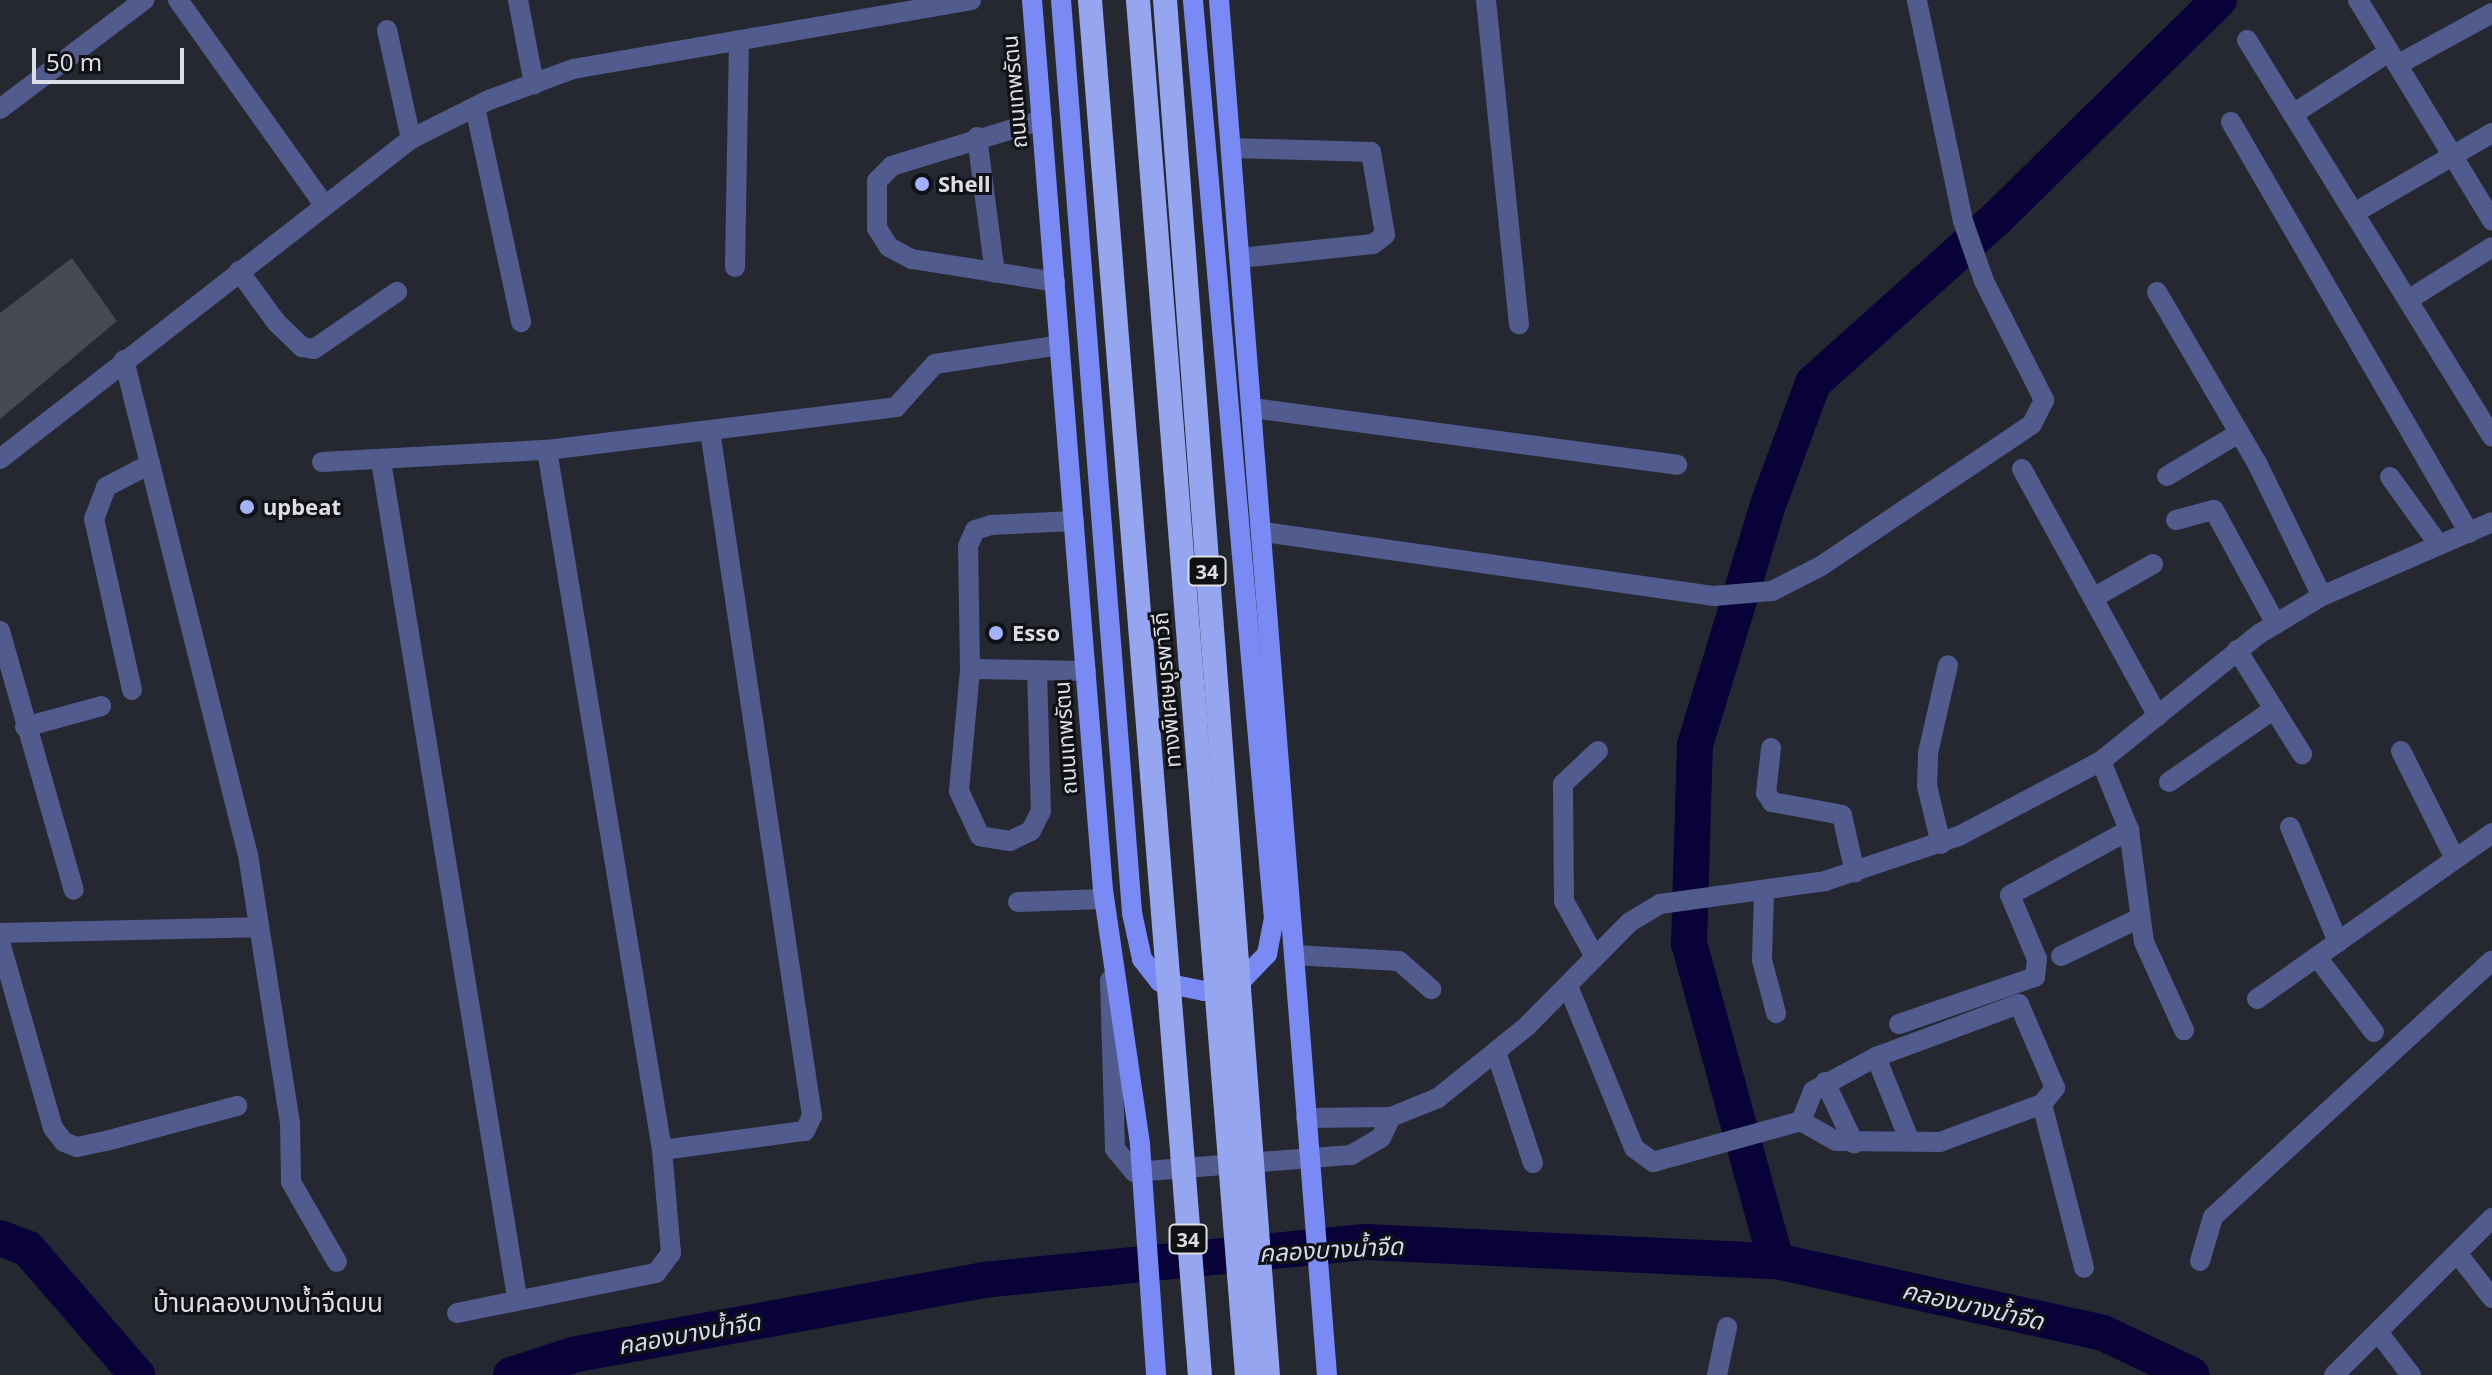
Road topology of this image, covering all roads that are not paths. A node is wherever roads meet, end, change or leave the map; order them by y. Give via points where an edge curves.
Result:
1 (144, 0) edge
2 (178, 0) edge
3 (518, 0) edge
4 (971, 0) edge
5 (1032, 0) edge
6 (1061, 0) edge
7 (1090, 0) edge
8 (1103, 0) edge
9 (1138, 0) edge
10 (1165, 0) edge
11 (1193, 0) edge
12 (1219, 0) edge
13 (1486, 0) edge
14 (1917, 0) edge
15 (2358, 0) edge
16 (928, 5) edge
17 (2492, 13) edge
18 (387, 30) dead end
19 (2247, 40) dead end
20 (739, 41) junction
21 (2393, 59) junction
22 (534, 84) junction
23 (475, 107) junction
24 (0, 109) edge
25 (2293, 114) junction
26 (1042, 120) junction
27 (2231, 122) dead end
28 (2492, 133) edge
29 (977, 137) junction
30 (411, 139) junction
31 (1231, 148) junction
32 (2453, 153) junction
33 (324, 205) junction
34 (2354, 213) junction
35 (2492, 220) edge
36 (2492, 247) edge
37 (1240, 258) junction
38 (735, 267) dead end
39 (239, 271) junction
40 (995, 273) junction
41 (1055, 282) junction
42 (397, 292) dead end
43 (2157, 292) dead end
44 (2408, 300) junction
45 (521, 322) dead end
46 (1519, 324) dead end
47 (1060, 345) junction
48 (124, 360) junction
49 (1252, 408) junction
50 (710, 431) junction
51 (2239, 433) junction
52 (2492, 436) edge
53 (547, 450) junction
54 (0, 459) edge
55 (381, 461) junction
56 (322, 462) dead end
57 (150, 464) junction
58 (1677, 465) dead end
59 (2022, 469) dead end
60 (2167, 476) dead end
61 (2390, 477) dead end
62 (2176, 520) dead end
63 (1074, 521) junction
64 (2492, 522) edge
65 (1264, 532) junction
66 (2469, 533) junction
67 (2439, 545) junction
68 (2153, 564) dead end
69 (2322, 596) junction
70 (2093, 598) junction
71 (2276, 624) junction
72 (0, 631) edge
73 (2237, 650) junction
74 (3, 657) edge
75 (1948, 665) dead end
76 (970, 669) junction
77 (1037, 670) junction
78 (1086, 671) junction
79 (132, 690) dead end
80 (101, 706) dead end
81 (2274, 709) junction
82 (2158, 716) junction
83 (25, 727) junction
84 (1771, 748) dead end
85 (1598, 751) dead end
86 (2401, 751) dead end
87 (2302, 754) dead end
88 (2101, 761) junction
89 (2169, 782) dead end
90 (2290, 827) dead end
91 (2129, 830) junction
92 (2492, 833) edge
93 (1941, 844) junction
94 (2455, 859) junction
95 (1855, 873) junction
96 (74, 890) dead end
97 (1764, 891) junction
98 (1104, 899) junction
99 (1018, 902) dead end
100 (2140, 918) junction
101 (259, 927) junction
102 (0, 933) edge
103 (0, 942) edge
104 (2338, 942) junction
105 (1111, 950) junction
106 (1295, 955) junction
107 (1594, 955) junction
108 (2061, 956) dead end
109 (2317, 957) junction
110 (2492, 960) edge
111 (1568, 986) junction
112 (1431, 989) dead end
113 (2257, 999) dead end
114 (1776, 1013) dead end
115 (1899, 1024) dead end
116 (2184, 1030) dead end
117 (2374, 1032) dead end
118 (1496, 1052) junction
119 (1876, 1057) junction
120 (1825, 1082) junction
121 (2042, 1104) junction
122 (237, 1106) dead end
123 (1391, 1117) junction
124 (1307, 1122) junction
125 (1793, 1122) junction
126 (1909, 1139) junction
127 (1854, 1143) junction
128 (662, 1150) junction
129 (1533, 1163) dead end
130 (2492, 1218) edge
131 (2457, 1253) junction
132 (2200, 1261) dead end
133 (337, 1262) dead end
134 (2084, 1268) dead end
135 (517, 1297) junction
136 (2492, 1298) edge
137 (457, 1313) dead end
138 (1727, 1327) dead end
139 (2378, 1332) junction
140 (1156, 1375) edge
141 (1200, 1375) edge
142 (1210, 1375) edge
143 (1247, 1375) edge
144 (1268, 1375) edge
145 (1327, 1375) edge
146 (1717, 1375) edge
147 (2334, 1375) edge
148 (2411, 1375) edge

1 - 24 street
2 - 33 street
3 - 22 street
4 - 16 street
5 - 26 main road, ถนนเทพรัตน / 34
6 - 11 main road via 1132,913 1142,959 1160,982 1204,991 1243,979 1267,954 1274,919
7 - 141 highway, 34
8 - 142 highway, ทางพิเศษบูรพาวิถี
9 - 143 highway, ทางพิเศษบูรพาวิถี
10 - 144 highway, 34
12 - 31 main road
13 - 46 street
14 - 65 street via 1963,221 1984,281 2041,391 2040,413 1821,566 1772,591 1714,596
15 - 21 street
16 - 20 street
17 - 21 street
18 - 30 street
19 - 25 street
20 - 22 street via 573,69
20 - 38 street
21 - 25 street
21 - 32 street
22 - 23 street
23 - 30 street
23 - 45 street
25 - 34 street
26 - 29 street
26 - 41 main road, ถนนเทพรัตน / 34
27 - 66 street
28 - 32 street
29 - 40 street
29 - 40 street via 892,166 877,181 877,228 889,247 912,259
30 - 33 street
31 - 37 main road
31 - 37 street via 1371,152 1385,235 1373,244
32 - 34 street
32 - 35 street
33 - 39 street
34 - 44 street
36 - 44 street
37 - 49 main road
39 - 42 street via 276,322 302,347 314,349
39 - 48 street
40 - 41 street
41 - 47 main road, ถนนเทพรัตน / 34
43 - 51 street
44 - 52 street
47 - 50 street via 935,364 896,407
47 - 63 main road, ถนนเทพรัตน / 34
48 - 54 street
48 - 57 street
49 - 58 street
49 - 65 main road
50 - 53 street
50 - 128 street via 812,1116 805,1131
51 - 60 street
51 - 69 street
53 - 55 street
53 - 128 street
55 - 56 street
55 - 135 street
57 - 79 street via 106,487 95,503
57 - 101 street via 248,855
59 - 70 street
61 - 67 street
62 - 71 street via 2214,510
63 - 76 street via 975,530 968,546
63 - 78 main road, ถนนเทพรัตน / 34
64 - 66 street
65 - 106 main road
66 - 67 street
67 - 69 street
68 - 70 street
69 - 71 street
70 - 82 street
71 - 73 street
72 - 74 street
73 - 81 street
73 - 82 street
74 - 83 street
75 - 93 street via 1928,753
76 - 77 street
76 - 77 street via 959,791 980,836 1010,841 1031,831 1041,811
77 - 78 street
78 - 98 main road, ถนนเทพรัตน / 34
80 - 83 street
81 - 87 street
81 - 89 street
82 - 88 street
83 - 96 street
84 - 95 street via 1766,793 1772,802 1842,815
85 - 107 street via 1563,784 1564,901
86 - 94 street
88 - 91 street
88 - 93 street
90 - 104 street
91 - 100 street
91 - 115 street via 2010,895 2037,959 2035,977
92 - 94 street
93 - 95 street
94 - 104 street
95 - 97 street
97 - 107 street via 1660,904
97 - 114 street via 1762,960
98 - 99 street
98 - 105 main road, ถนนเทพรัตน / 34
100 - 108 street
100 - 116 street
101 - 102 street
101 - 133 street via 290,1123 291,1182
103 - 122 street via 53,1128 64,1142 106,1141
104 - 109 street
105 - 123 street via 1115,1149 1126,1167 1351,1155 1381,1138
105 - 140 main road, ถนนเทพรัตน / 34 via 1140,1145
106 - 112 street via 1399,961
106 - 124 main road
107 - 111 street
109 - 113 street
109 - 117 street
110 - 132 street via 2213,1217
111 - 118 street
111 - 125 street via 1644,1159 1679,1158
118 - 123 street via 1438,1098
118 - 129 street
119 - 120 street
119 - 121 street via 2019,1004 2055,1079
119 - 126 street
120 - 125 street
120 - 127 street
121 - 126 street via 1940,1142
121 - 134 street
123 - 124 street
124 - 145 main road
125 - 127 street
126 - 127 street
128 - 135 street via 668,1265
130 - 131 street
131 - 136 street
131 - 139 street
135 - 137 street
138 - 146 street
139 - 147 street
139 - 148 street

